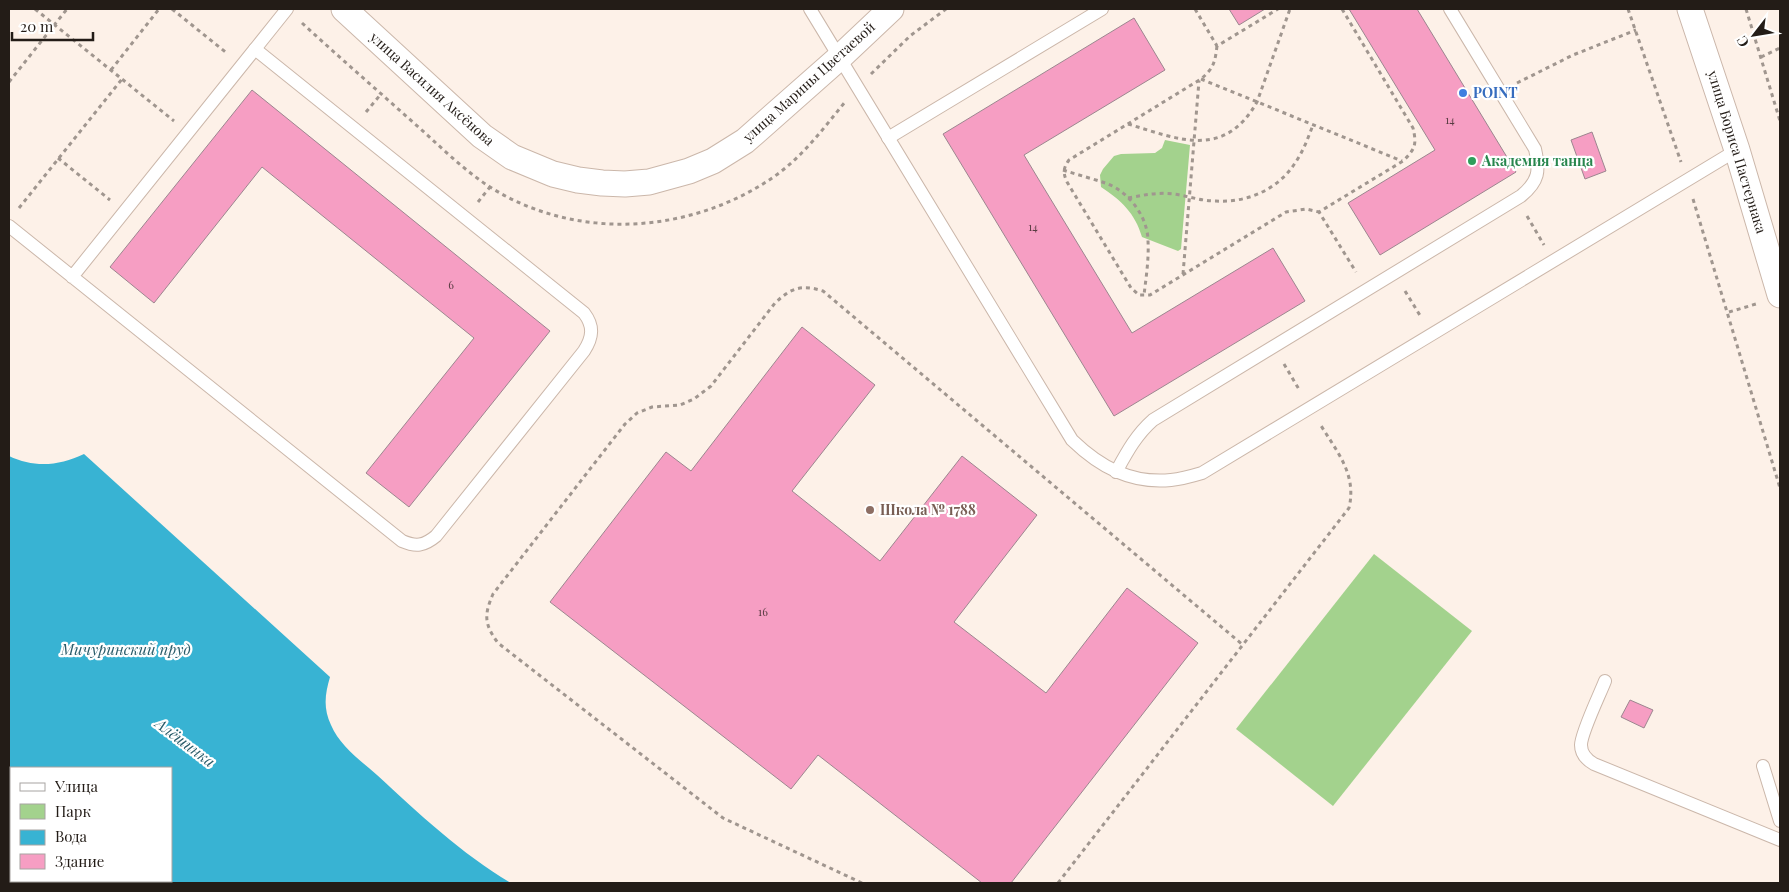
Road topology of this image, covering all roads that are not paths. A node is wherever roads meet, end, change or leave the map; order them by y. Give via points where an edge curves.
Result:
1 (287, 9) edge
2 (344, 9) edge
3 (810, 9) edge
4 (891, 9) edge
5 (1102, 9) edge
6 (1450, 9) edge
7 (1690, 9) edge
8 (255, 49) junction
9 (839, 58) junction
10 (888, 138) junction
11 (1738, 150) junction
12 (553, 174) joint
13 (9, 226) edge
14 (72, 277) junction
15 (1780, 295) edge
16 (1116, 472) junction
17 (1605, 681) dead end
18 (1763, 766) dead end
19 (1780, 821) edge
20 (1780, 840) edge

1 - 8 lane
2 - 12 street, улица Василия Аксёнова via 482,136 512,157
3 - 9 lane
4 - 9 street, улица Марины Цветаевой
5 - 10 lane
6 - 16 lane via 1535,149 1539,166 1530,189 1153,420 1133,441
7 - 11 street, улица Бориса Пастернака
8 - 14 lane
8 - 14 lane via 589,320 592,333 584,351 436,536 427,543 412,546 402,542
9 - 10 lane
9 - 12 street, улица Марины Цветаевой via 745,141 713,161 689,171 659,180 625,184
10 - 16 lane via 1072,440 1088,456
11 - 15 street, улица Бориса Пастернака
11 - 16 lane via 1202,474 1171,480 1144,480
13 - 14 lane
17 - 20 lane via 1582,738 1582,750 1588,760
18 - 19 lane

